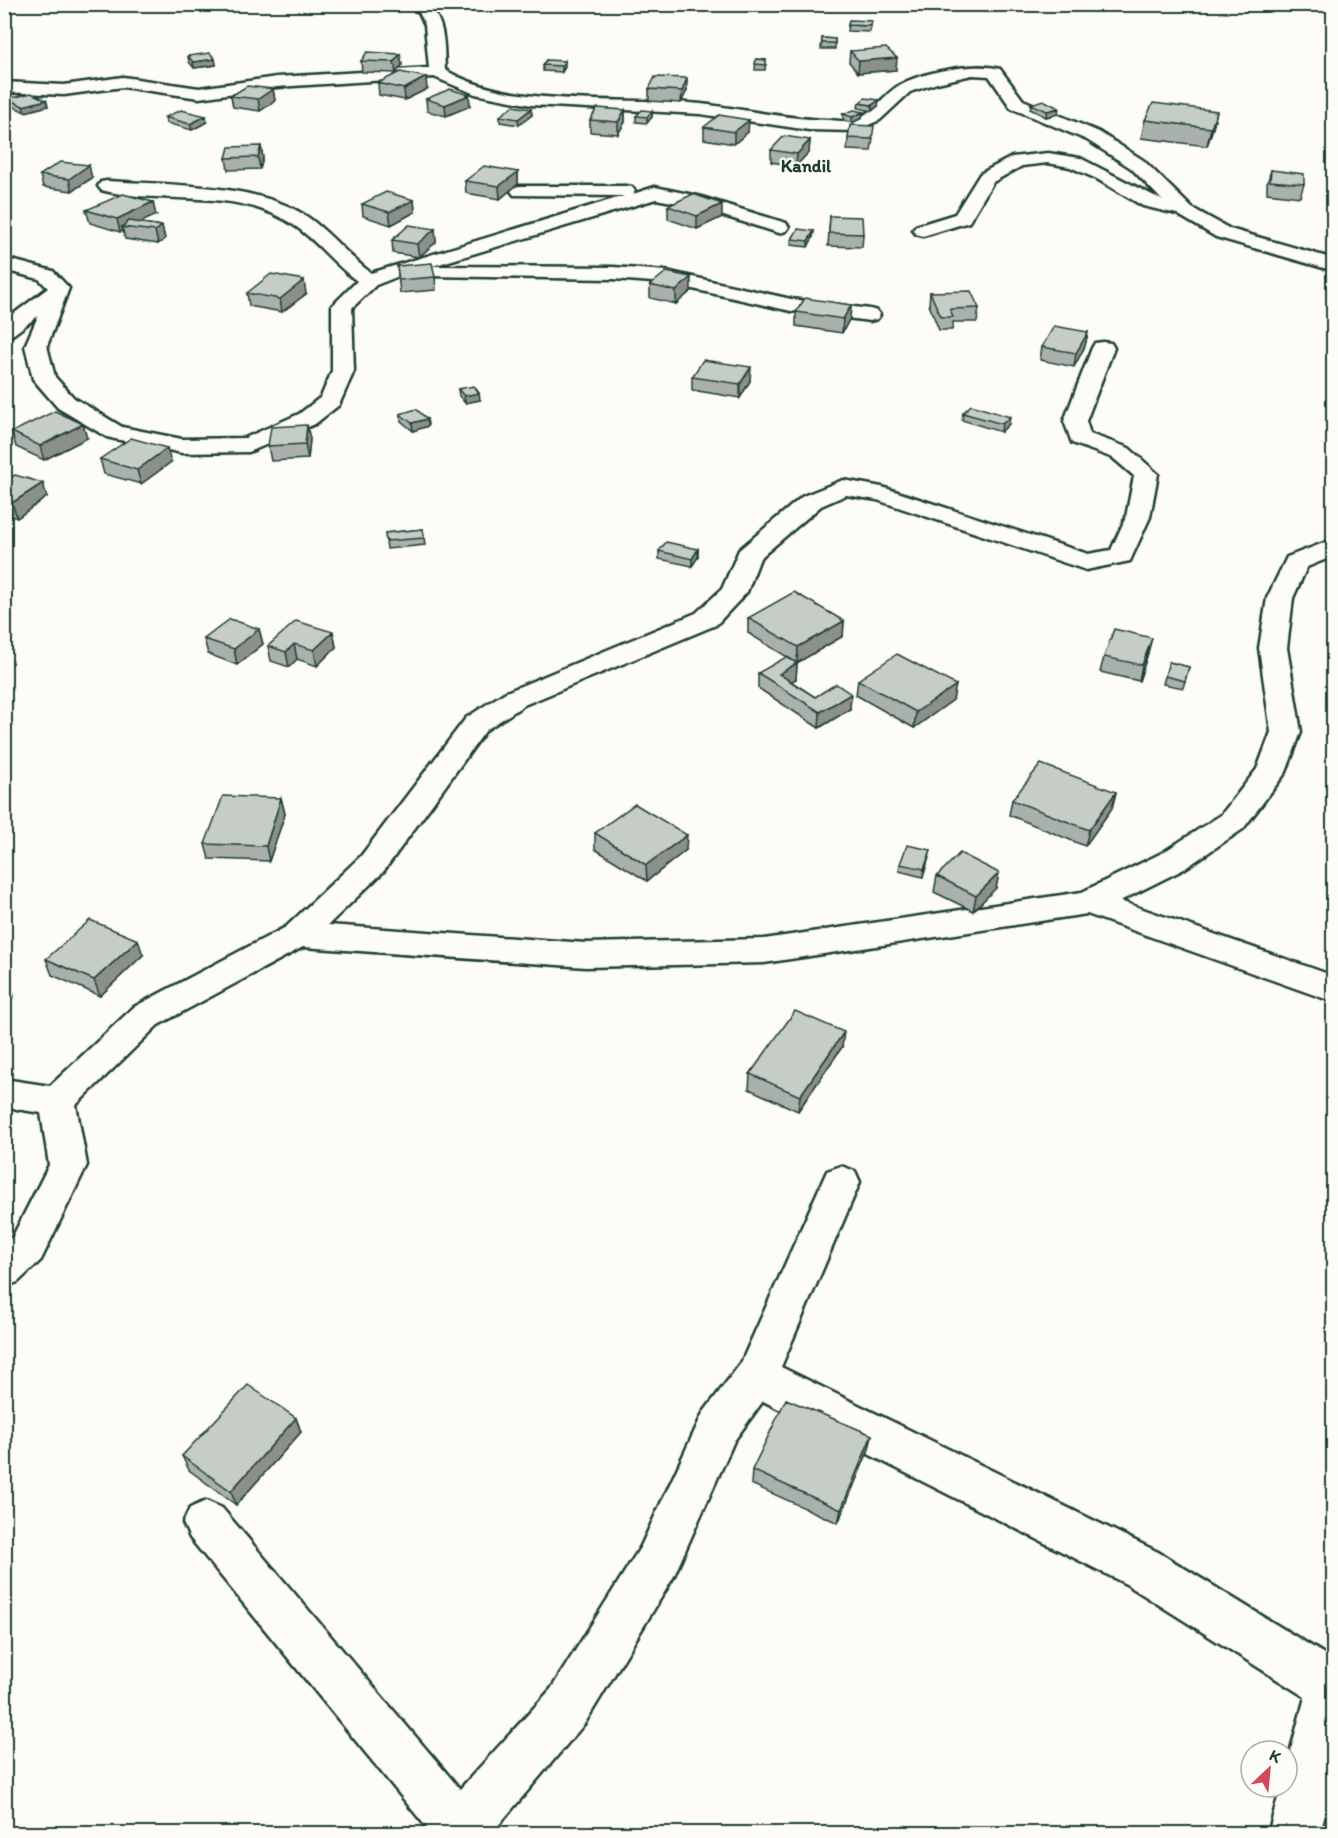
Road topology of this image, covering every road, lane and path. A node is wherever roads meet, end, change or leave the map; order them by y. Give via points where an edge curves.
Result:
1 (416, 4) edge
2 (437, 72) junction
3 (4, 87) edge
4 (108, 186) dead end
5 (520, 191) dead end
6 (655, 193) junction
7 (1185, 212) junction
8 (779, 227) dead end
9 (923, 230) dead end
10 (4, 264) edge
11 (1334, 266) edge
12 (392, 272) junction
13 (369, 281) junction
14 (59, 288) junction
15 (870, 315) dead end
16 (4, 332) edge
17 (1103, 348) dead end
18 (1334, 547) edge
19 (1089, 902) junction
20 (298, 935) junction
21 (1334, 989) edge
22 (4, 1093) edge
23 (57, 1101) junction
24 (841, 1182) dead end
25 (4, 1270) edge
26 (756, 1376) junction
27 (206, 1523) dead end
28 (1332, 1683) edge
29 (462, 1831) edge
30 (1294, 1833) edge

1 - 2 street via 432,22
2 - 3 street via 277,82 199,93 123,82 64,90
2 - 7 street via 481,91 531,100 700,109 809,125 854,126 874,116 904,89 932,78 972,70 994,72 1017,104 1093,136 1137,164
4 - 13 street via 230,196 267,204 302,222
5 - 6 street via 601,189
6 - 8 street
6 - 12 street
7 - 9 street via 1150,202 1074,162 1048,158 1018,161 986,178 962,218
7 - 11 street via 1223,233
10 - 14 street via 46,275
12 - 13 street
12 - 15 street via 613,273 666,278 791,304
13 - 14 street via 342,306 343,371 331,400 307,419 249,445 227,446 182,446 115,432 66,403 44,379 36,346
14 - 16 street
17 - 20 street via 1075,420 1080,438 1121,453 1146,474 1138,517 1121,556 1086,562 882,494 843,487 812,501 748,555 734,592 706,619 514,699 476,724 372,864
18 - 19 street via 1296,562 1280,598 1273,648 1286,732 1271,772 1232,822 1173,861
19 - 20 street via 764,951 586,955
19 - 21 street
20 - 23 street via 146,1016
22 - 23 street
23 - 25 street via 68,1165 27,1248
24 - 26 street
26 - 28 street via 1143,1568
26 - 29 street via 718,1427 657,1562 568,1706
27 - 29 street
28 - 30 street

